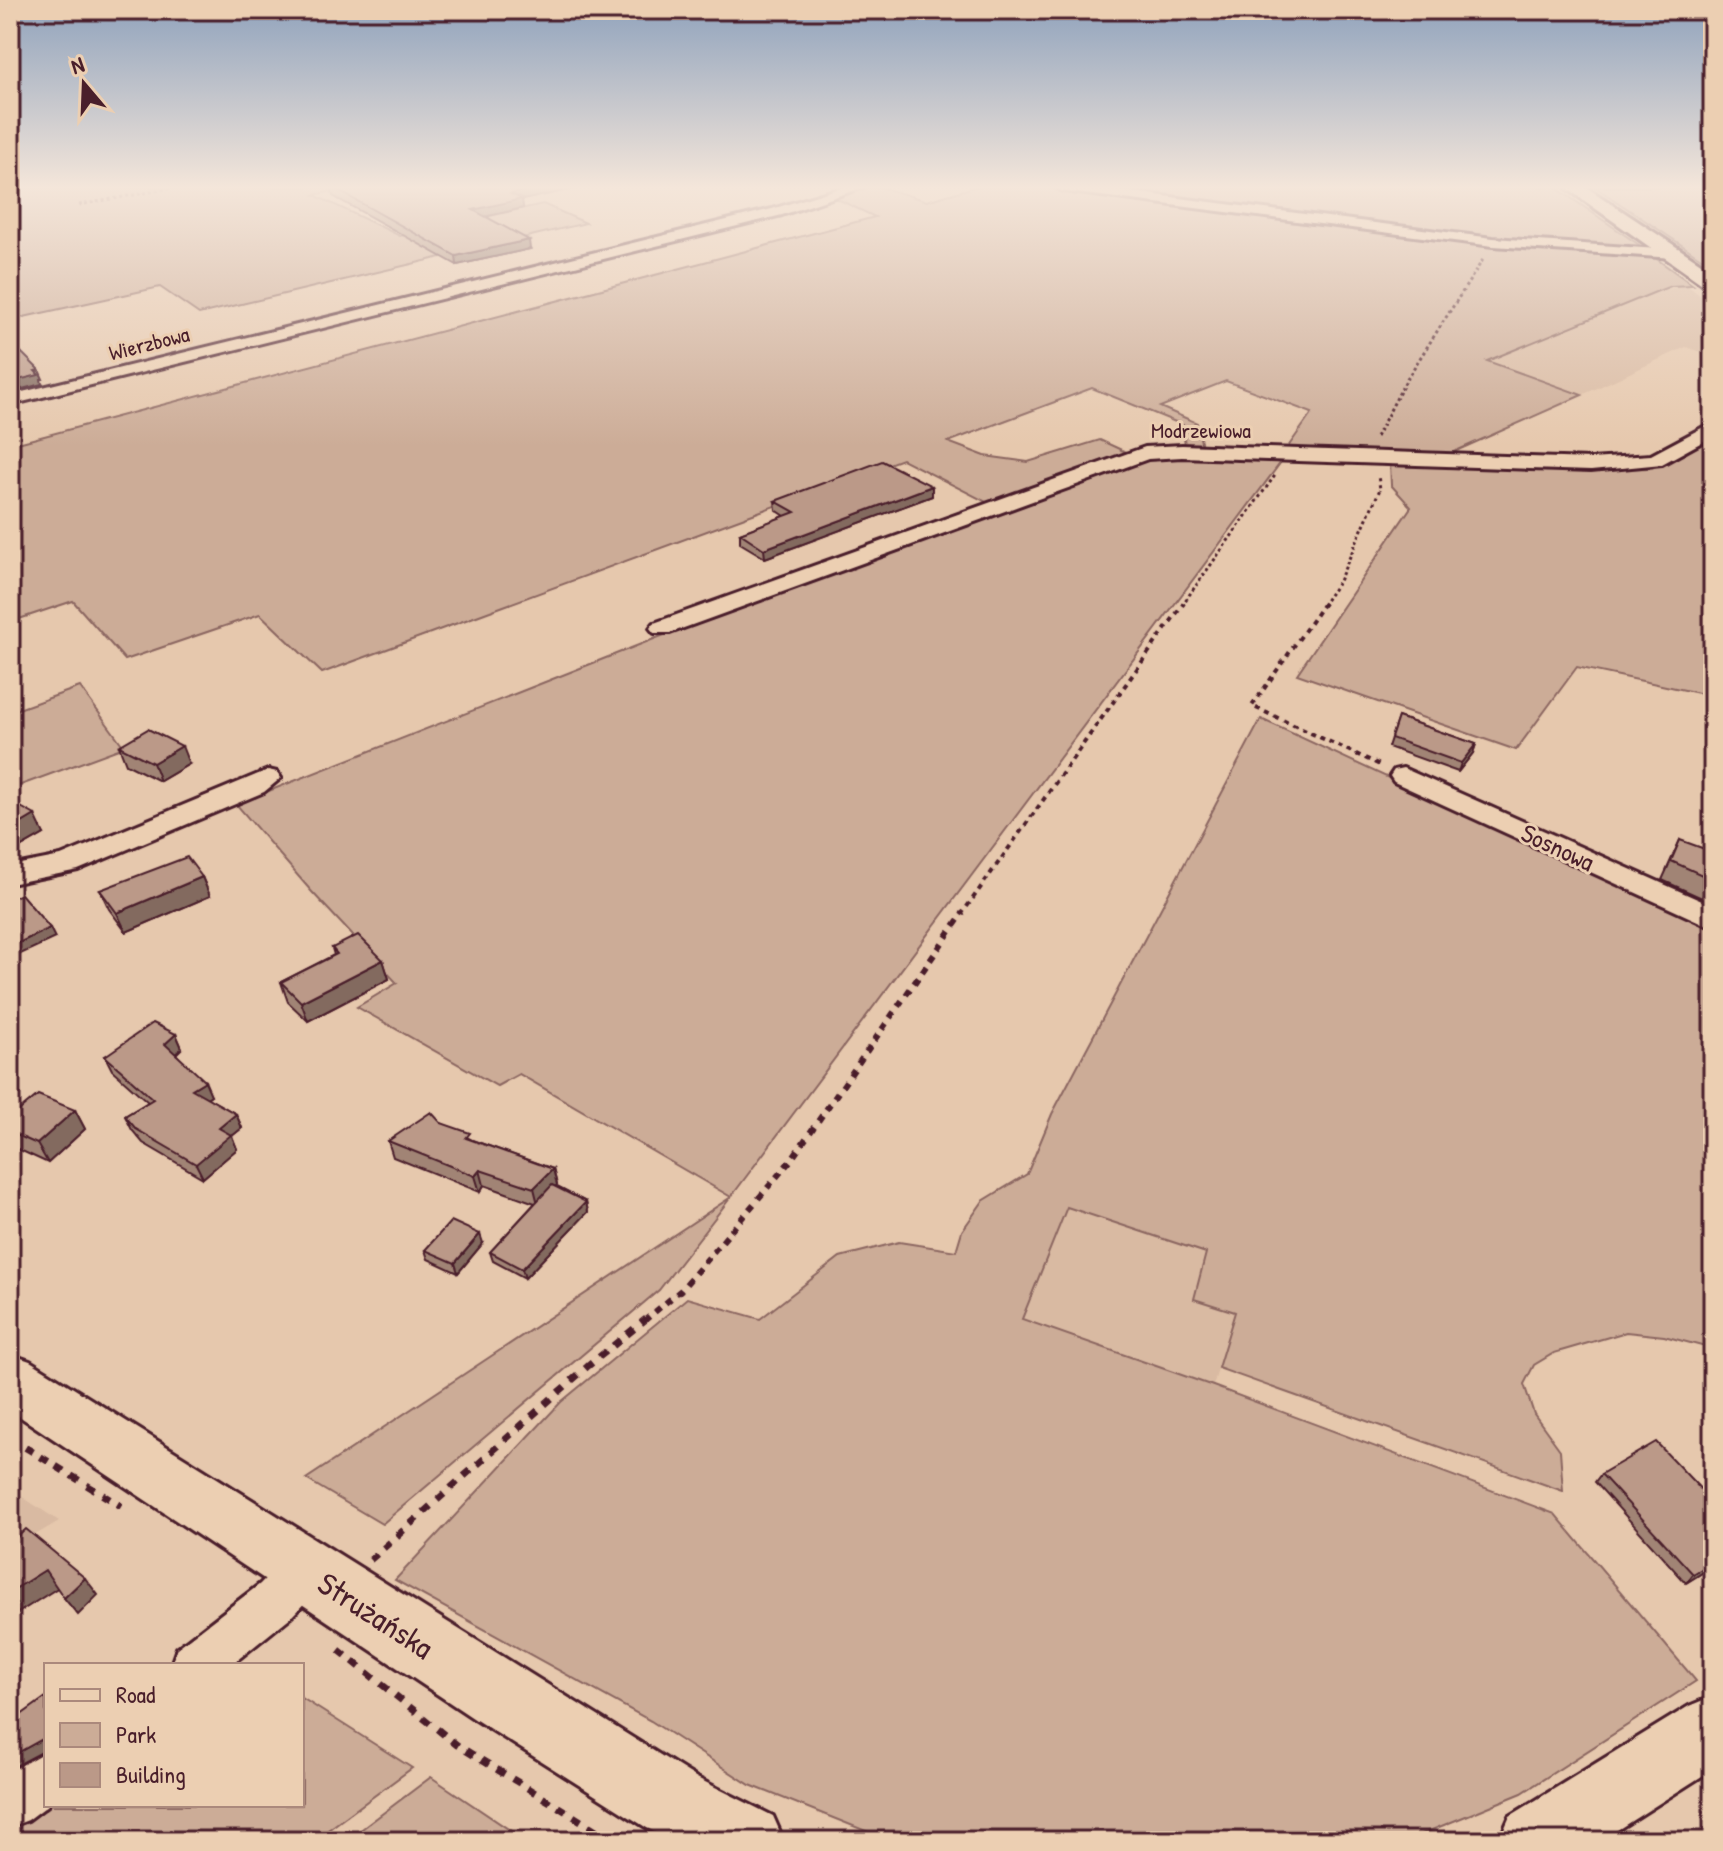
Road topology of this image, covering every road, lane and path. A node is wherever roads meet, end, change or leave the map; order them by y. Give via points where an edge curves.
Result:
1 (527, 273) edge
2 (1473, 273) edge
3 (10, 400) edge
4 (1713, 428) edge
5 (1288, 455) junction
6 (1376, 457) junction
7 (662, 628) dead end
8 (1403, 776) joint
9 (268, 778) dead end
10 (10, 875) edge
11 (1713, 918) edge
12 (10, 1379) edge
13 (10, 1438) edge
14 (130, 1511) dead end
15 (326, 1602) junction
16 (197, 1663) edge
17 (1713, 1730) edge
18 (44, 1777) edge
19 (10, 1802) edge
20 (614, 1841) edge
21 (748, 1841) edge
22 (1535, 1841) edge

1 - 3 street, Wierzbowa
2 - 6 path via 1370,446
4 - 6 street, Modrzewiowa via 1655,460 1631,464
5 - 6 street, Modrzewiowa
5 - 7 street, Modrzewiowa via 1145,453
5 - 15 path via 791,1160 681,1290 588,1366
6 - 8 path via 1380,489 1339,581 1252,706
8 - 11 street, Sosnowa
9 - 10 street via 68,864
12 - 15 main road, Strużańska
13 - 14 path
15 - 16 street via 276,1600
15 - 20 path via 457,1745
15 - 21 main road, Strużańska via 672,1803
17 - 22 main road
18 - 19 street

